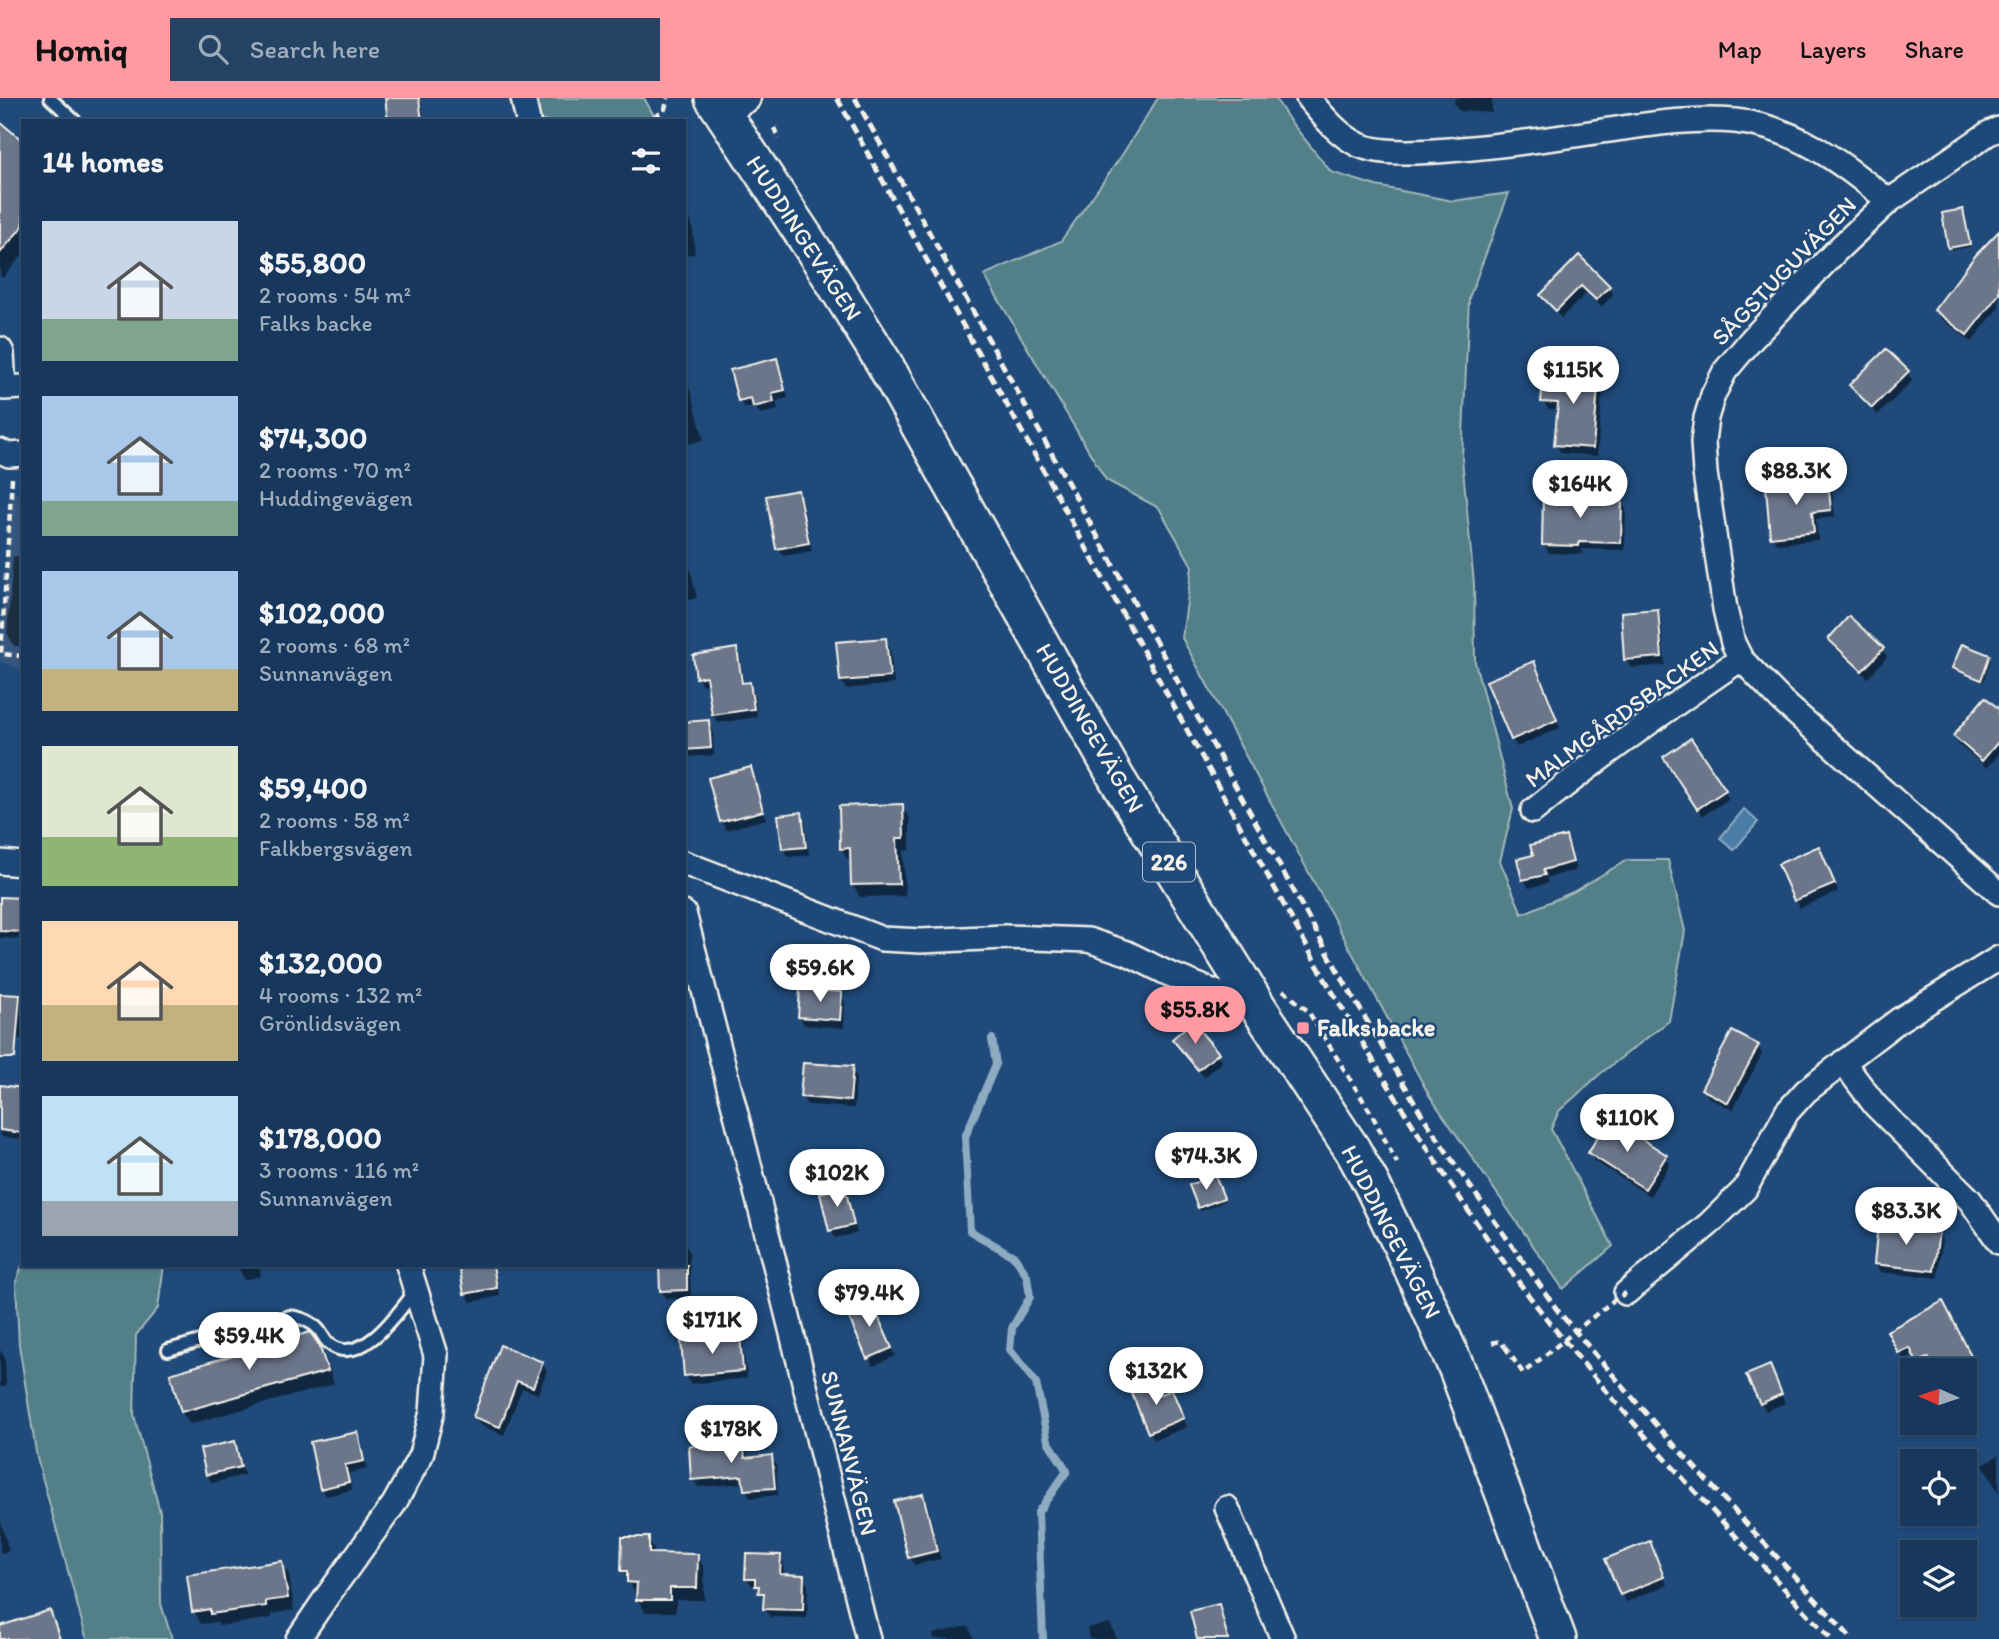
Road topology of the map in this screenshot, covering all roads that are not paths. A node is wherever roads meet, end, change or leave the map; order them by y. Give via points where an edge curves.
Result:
1 (50, 98) edge
2 (523, 98) edge
3 (1308, 98) edge
4 (727, 103) edge
5 (73, 119) edge
6 (528, 119) edge
7 (1999, 129) edge
8 (1889, 201) junction
9 (0, 349) edge
10 (13, 386) edge
11 (1741, 659) junction
12 (1533, 811) dead end
13 (0, 862) edge
14 (21, 864) edge
15 (686, 864) edge
16 (1999, 893) edge
17 (686, 920) edge
18 (1999, 958) edge
19 (1261, 1010) junction
20 (1843, 1062) junction
21 (1999, 1242) edge
22 (409, 1267) edge
23 (415, 1291) junction
24 (1626, 1293) road end
25 (168, 1350) dead end
26 (1227, 1508) dead end
27 (298, 1639) edge
28 (868, 1639) edge
29 (1283, 1639) edge
30 (1558, 1639) edge

1 - 5 lane
2 - 6 street
3 - 8 street via 1359,145 1421,152 1644,125 1735,121 1771,129 1824,151
4 - 19 main road, HUDDINGEVÄGEN / 226 via 884,363 1117,779
7 - 8 street, SÅGSTUGUVÄGEN
8 - 11 street, SÅGSTUGUVÄGEN via 1735,358 1713,395 1703,442 1705,472 1732,643
9 - 10 street
11 - 12 street, MALMGÅRDSBACKEN
11 - 16 street, SÅGSTUGUVÄGEN
13 - 14 street
15 - 19 street via 882,939 1088,940
17 - 28 street, SUNNANVÄGEN
18 - 20 street via 1899,1020
19 - 30 main road, HUDDINGEVÄGEN / 226 via 1352,1149 1410,1264 1457,1369
20 - 21 street via 1875,1105 1970,1200
20 - 24 street via 1787,1112 1745,1189
22 - 23 street
23 - 25 lane via 387,1325 354,1350 340,1351 312,1323 290,1316
23 - 27 street via 436,1356 432,1412 421,1455 394,1504
26 - 29 street

